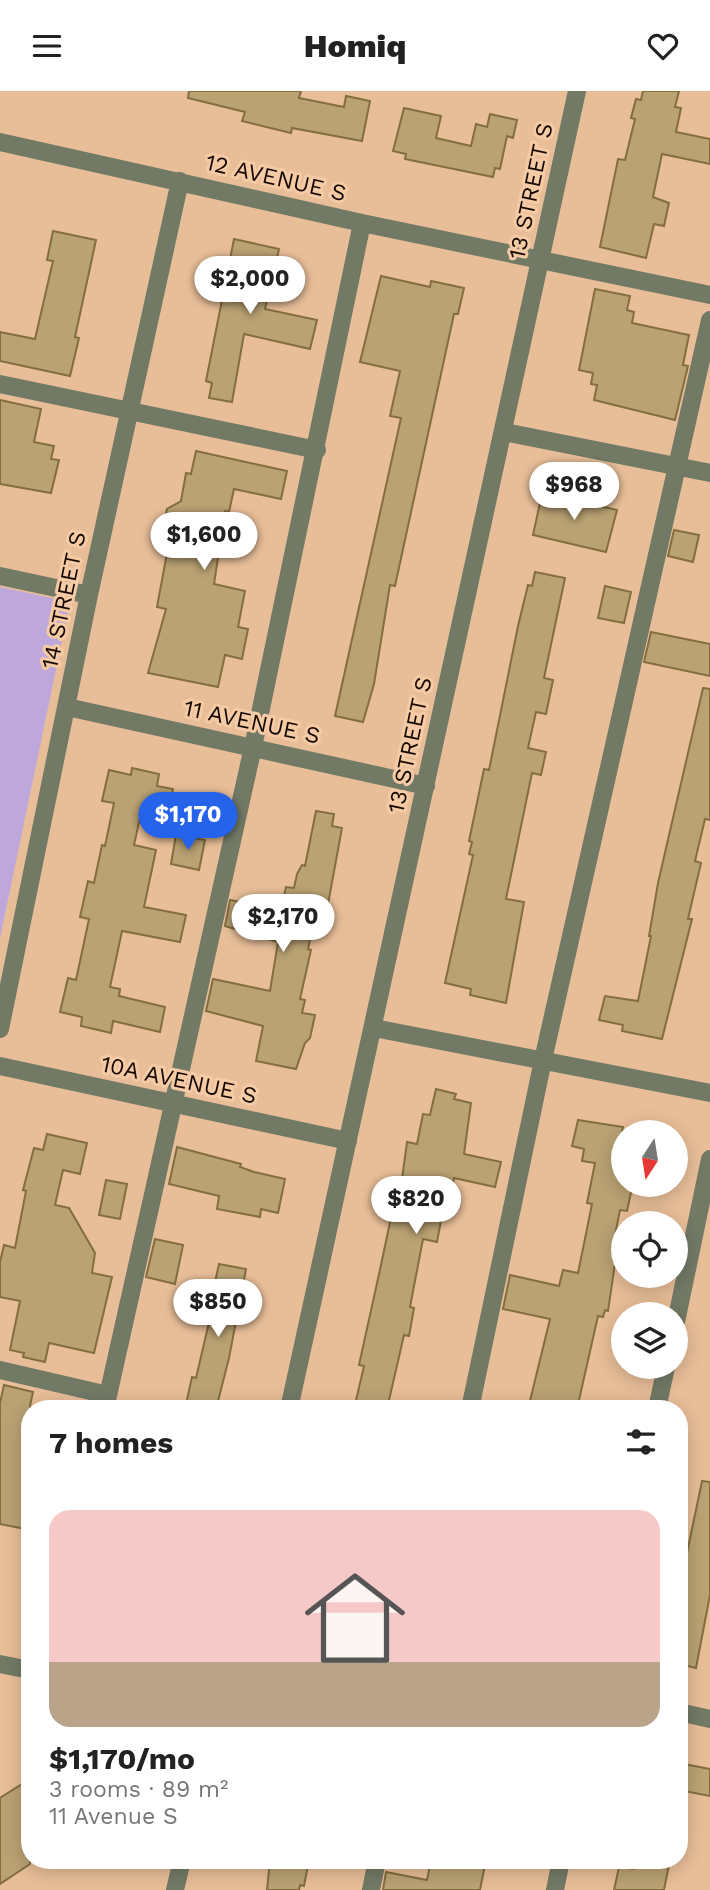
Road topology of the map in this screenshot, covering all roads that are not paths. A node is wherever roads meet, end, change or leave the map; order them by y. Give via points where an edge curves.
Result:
1 (578, 91) edge
2 (0, 142) edge
3 (180, 181) junction
4 (362, 223) junction
5 (541, 260) junction
6 (710, 295) edge
7 (710, 320) edge
8 (0, 384) edge
9 (130, 410) junction
10 (504, 432) junction
11 (317, 450) junction
12 (675, 466) junction
13 (710, 473) edge
14 (0, 576) edge
15 (89, 595) junction
16 (67, 707) junction
17 (253, 747) junction
18 (426, 786) junction
19 (374, 1028) junction
20 (0, 1029) edge
21 (543, 1061) junction
22 (0, 1066) edge
23 (710, 1093) edge
24 (173, 1104) junction
25 (348, 1141) junction
26 (710, 1159) edge
27 (680, 1302) edge
28 (0, 1370) edge
29 (663, 1379) edge
30 (100, 1400) edge
31 (107, 1400) edge
32 (291, 1400) edge
33 (472, 1400) edge
34 (659, 1400) edge
35 (0, 1664) edge
36 (21, 1668) edge
37 (688, 1714) edge
38 (710, 1719) edge
39 (180, 1869) edge
40 (375, 1869) edge
41 (559, 1869) edge
42 (175, 1890) edge
43 (371, 1890) edge
44 (555, 1890) edge

1 - 5 street, 13 STREET S
2 - 3 street, 12 AVENUE S
3 - 4 street, 12 AVENUE S
3 - 9 street, 14 STREET S
4 - 5 street, 12 AVENUE S
4 - 11 street
5 - 6 street, 12 AVENUE S
5 - 10 street, 13 STREET S
7 - 12 street
8 - 9 street
9 - 11 street
9 - 15 street, 14 STREET S
10 - 12 street
10 - 18 street, 13 STREET S
11 - 17 street
12 - 13 street
12 - 21 street
14 - 15 street
15 - 16 street, 14 STREET S
16 - 17 street, 11 AVENUE S
16 - 20 street, 14 STREET S
17 - 18 street, 11 AVENUE S
17 - 24 street
18 - 19 street, 13 STREET S
19 - 21 street
19 - 25 street, 13 STREET S
21 - 23 street
21 - 33 street
22 - 24 street, 10A AVENUE S
24 - 25 street, 10A AVENUE S
24 - 31 street
25 - 32 street, 13 STREET S
26 - 27 street
28 - 30 street
29 - 34 street
35 - 36 street
37 - 38 street
39 - 42 street
40 - 43 street
41 - 44 street

